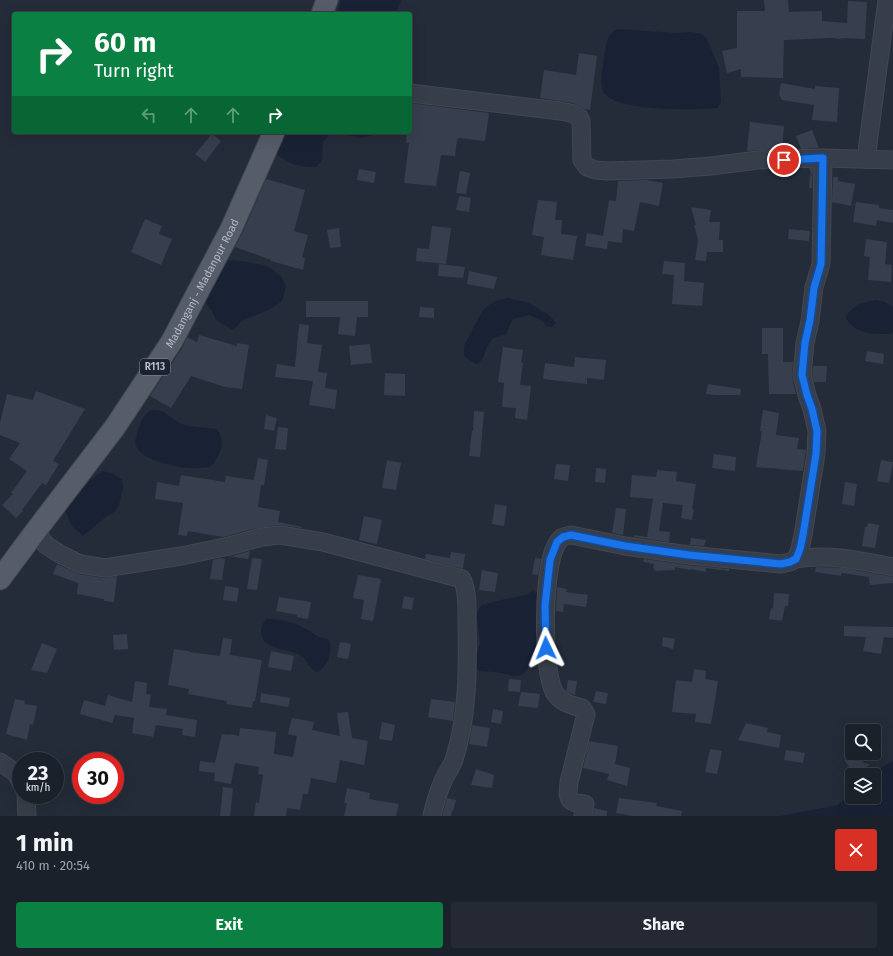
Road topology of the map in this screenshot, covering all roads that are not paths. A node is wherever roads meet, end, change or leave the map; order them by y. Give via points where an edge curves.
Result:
1 (327, 0) edge
2 (887, 0) edge
3 (323, 12) edge
4 (412, 92) edge
5 (273, 134) edge
6 (823, 158) junction
7 (866, 159) junction
8 (893, 160) edge
9 (35, 532) junction
10 (796, 559) junction
11 (893, 567) edge
12 (0, 579) edge
13 (0, 762) edge
14 (12, 770) edge
15 (26, 804) edge
16 (27, 816) edge
17 (432, 816) edge
18 (583, 816) edge

1 - 3 main road
2 - 7 street
4 - 6 street via 571,113 581,121 582,160 587,167 596,170 673,169 758,160
5 - 9 main road, Madanganj - Madanpur Road / R113 via 231,229 172,341 115,427
6 - 7 street
6 - 10 street via 821,264 814,288 802,375 817,431 816,454 803,535
7 - 8 street
9 - 12 main road, Madanganj - Madanpur Road / R113
9 - 17 street via 46,545 60,554 80,564 105,568 181,556 280,535 323,542 462,579 465,586 468,663 464,708 453,761 436,797
10 - 11 street via 834,557
10 - 18 street via 781,564 689,555 571,535 557,542 550,560 545,599 546,648 549,676 554,691 567,704 582,708 586,714 568,794 570,800 585,804
13 - 14 street
15 - 16 street

